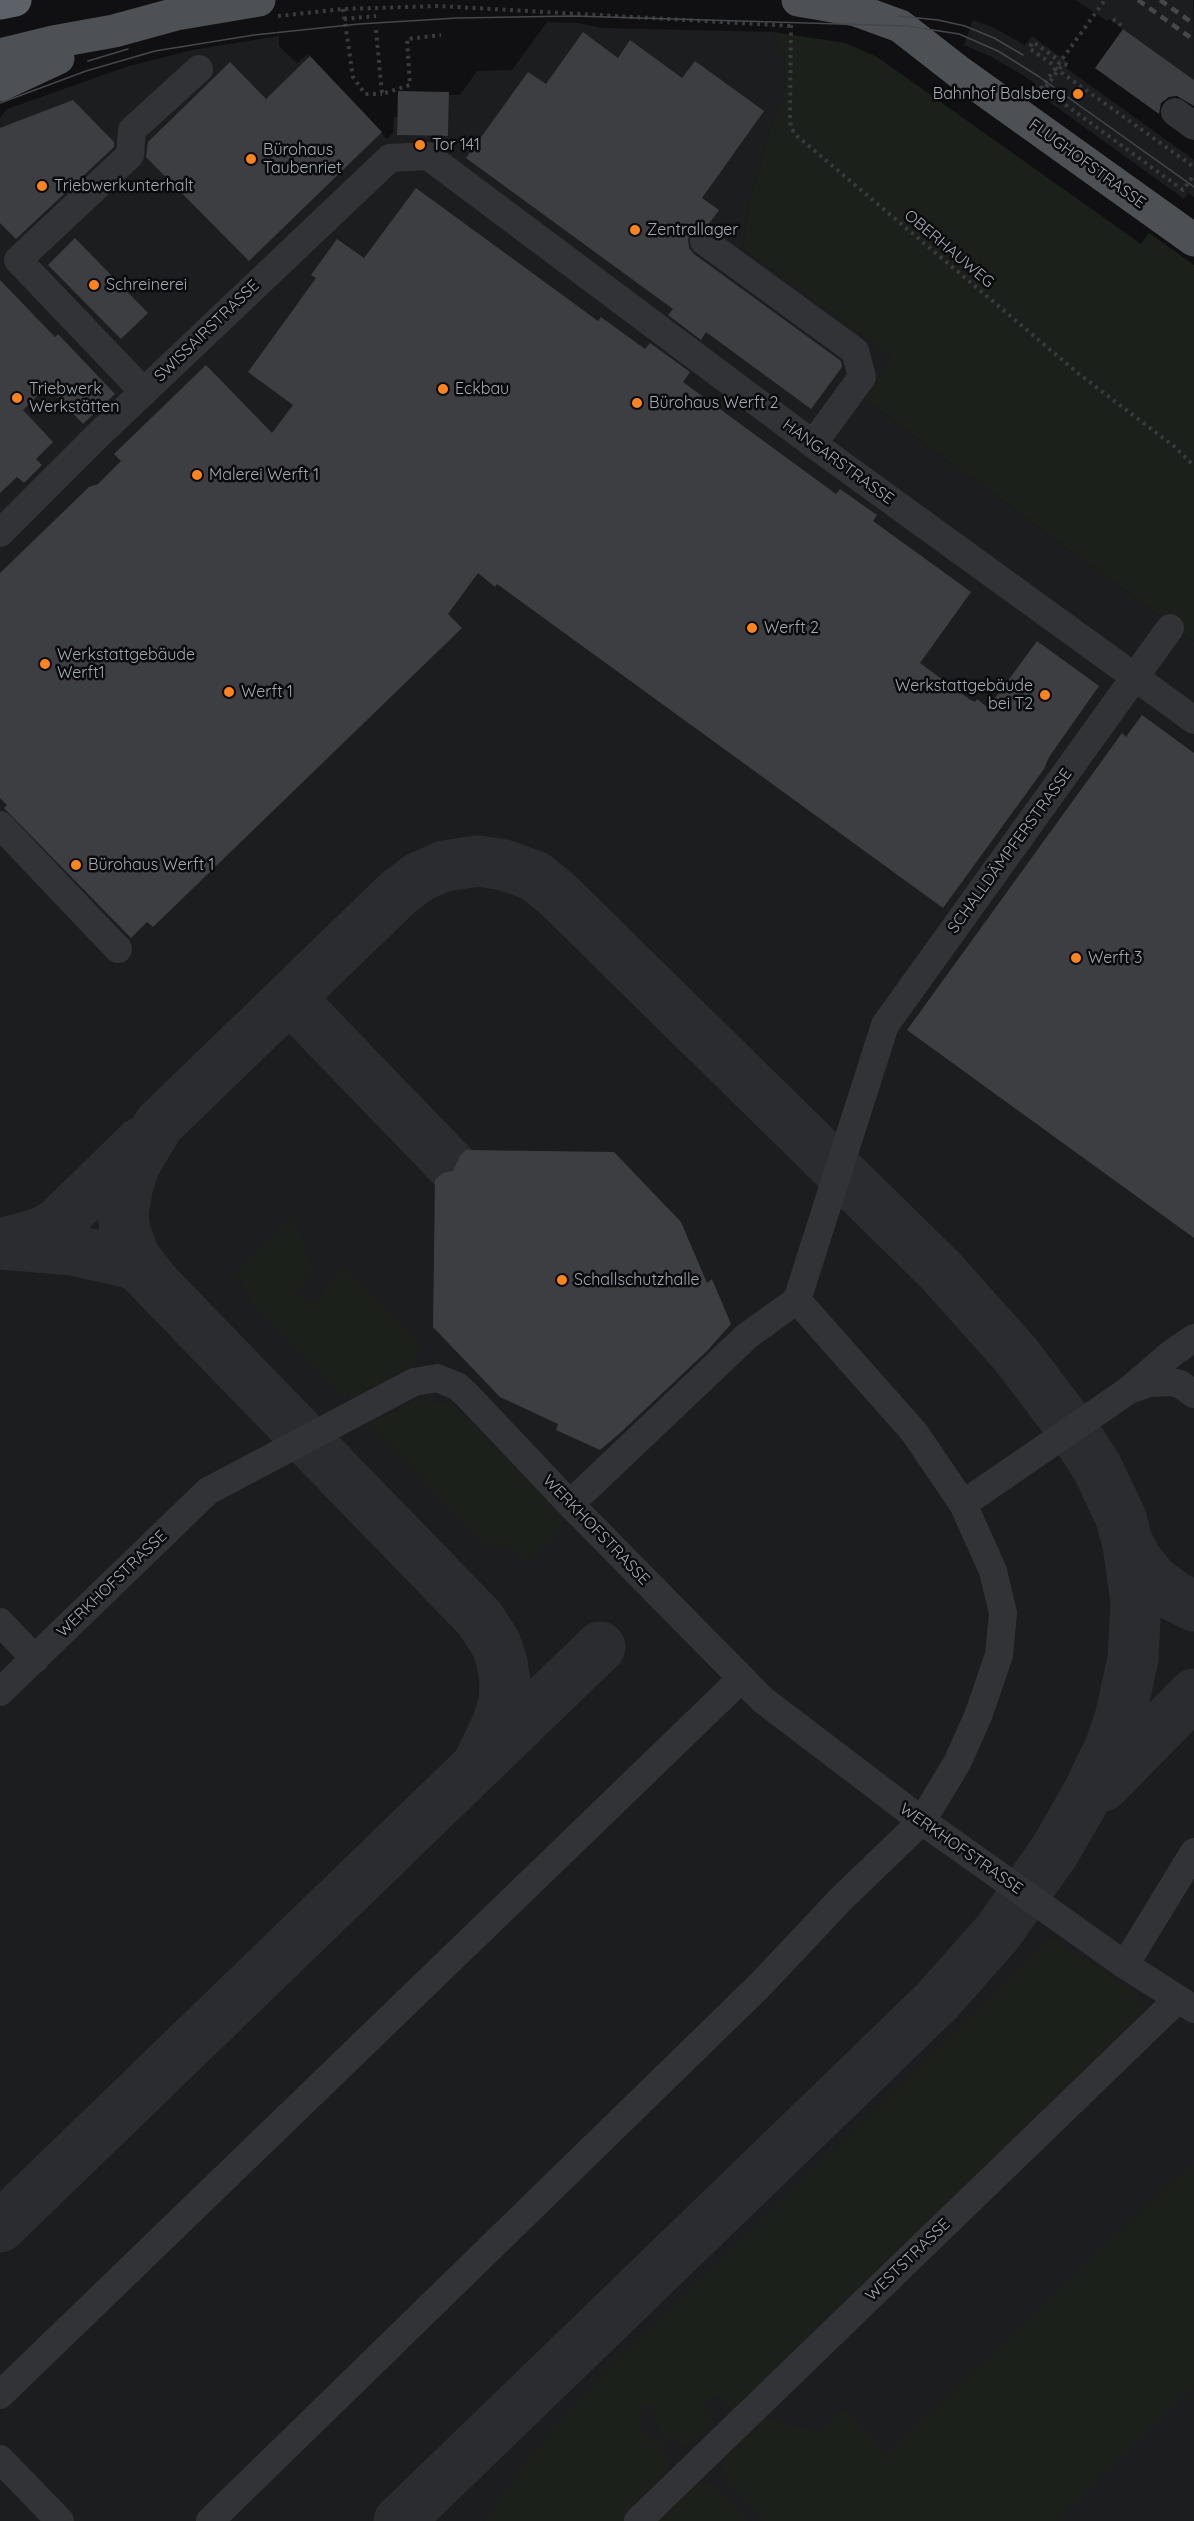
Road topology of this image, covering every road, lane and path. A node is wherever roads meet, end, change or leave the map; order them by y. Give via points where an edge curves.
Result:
1 (15, 0) edge
2 (1105, 0) edge
3 (0, 3) edge
4 (268, 8) edge
5 (343, 9) junction
6 (376, 16) dead end
7 (796, 18) edge
8 (344, 19) junction
9 (1113, 19) dead end
10 (1123, 29) dead end
11 (376, 30) dead end
12 (114, 32) junction
13 (441, 35) dead end
14 (924, 43) junction
15 (0, 56) edge
16 (1061, 61) junction
17 (1069, 65) dead end
18 (1054, 66) junction
19 (199, 69) dead end
20 (0, 85) edge
21 (1041, 87) junction
22 (382, 94) junction
23 (1029, 104) dead end
24 (428, 156) joint
25 (1194, 167) edge
26 (1194, 177) edge
27 (1187, 209) edge
28 (1194, 240) edge
29 (704, 241) dead end
30 (9, 252) edge
31 (144, 392) junction
32 (813, 444) junction
33 (1194, 466) edge
34 (0, 533) edge
35 (1170, 628) dead end
36 (1135, 677) junction
37 (1194, 720) edge
38 (0, 825) edge
39 (118, 949) dead end
40 (797, 1300) junction
41 (1194, 1338) edge
42 (1129, 1390) junction
43 (1194, 1394) edge
44 (570, 1504) junction
45 (963, 1504) junction
46 (0, 1622) edge
47 (35, 1659) junction
48 (741, 1679) junction
49 (0, 1692) edge
50 (922, 1821) junction
51 (1194, 1852) edge
52 (1125, 1965) junction
53 (1186, 2004) edge
54 (33, 2363) junction
55 (0, 2370) edge
56 (0, 2395) edge
57 (0, 2459) edge
58 (60, 2521) edge
59 (210, 2521) edge
60 (638, 2521) edge

1 - 3 highway
2 - 16 path
4 - 5 path
4 - 12 main road via 176,14
5 - 7 path via 439,6
5 - 8 path
6 - 8 path
7 - 14 main road, FLUGHOFSTRASSE via 856,10 900,26
7 - 33 path, OBERHAUWEG via 790,120 797,136 1078,374
8 - 22 path via 354,77 365,93
9 - 10 path
11 - 22 path
12 - 15 main road
12 - 20 main road
13 - 22 path via 407,39 410,85
14 - 27 main road, FLUGHOFSTRASSE via 955,47
14 - 28 main road, FLUGHOFSTRASSE
16 - 17 path
16 - 18 path
16 - 18 path via 1033,42 1029,48
18 - 21 path
18 - 25 path
19 - 30 lane via 132,130 130,154
21 - 23 path
21 - 26 path via 1184,190
24 - 31 lane, SWISSAIRSTRASSE via 390,158
24 - 32 lane, HANGARSTRASSE
26 - 27 path
29 - 32 lane via 855,351 862,377
30 - 31 lane
31 - 34 lane, SWISSAIRSTRASSE
32 - 36 lane, HANGARSTRASSE
35 - 36 lane, SCHALLDÄMPFERSTRASSE
36 - 37 lane, HANGARSTRASSE
36 - 40 lane, SCHALLDÄMPFERSTRASSE via 885,1025
38 - 39 lane
40 - 44 lane via 747,1336
40 - 45 lane via 892,1404
41 - 42 lane
42 - 43 lane via 1149,1383 1171,1382
42 - 45 lane
44 - 47 lane, WERKHOFSTRASSE via 465,1393 447,1381 424,1379 208,1491
44 - 48 lane, WERKHOFSTRASSE
45 - 50 lane via 993,1571 1003,1613 1002,1633 993,1678 978,1716 957,1763
46 - 47 lane
47 - 49 lane, WERKHOFSTRASSE
48 - 50 lane, WERKHOFSTRASSE via 788,1722
48 - 54 lane
50 - 52 lane, WERKHOFSTRASSE
50 - 59 lane via 760,1985
51 - 52 lane
52 - 53 lane, WERKHOFSTRASSE
53 - 60 lane, WESTSTRASSE
54 - 55 lane
54 - 56 lane
57 - 58 lane

